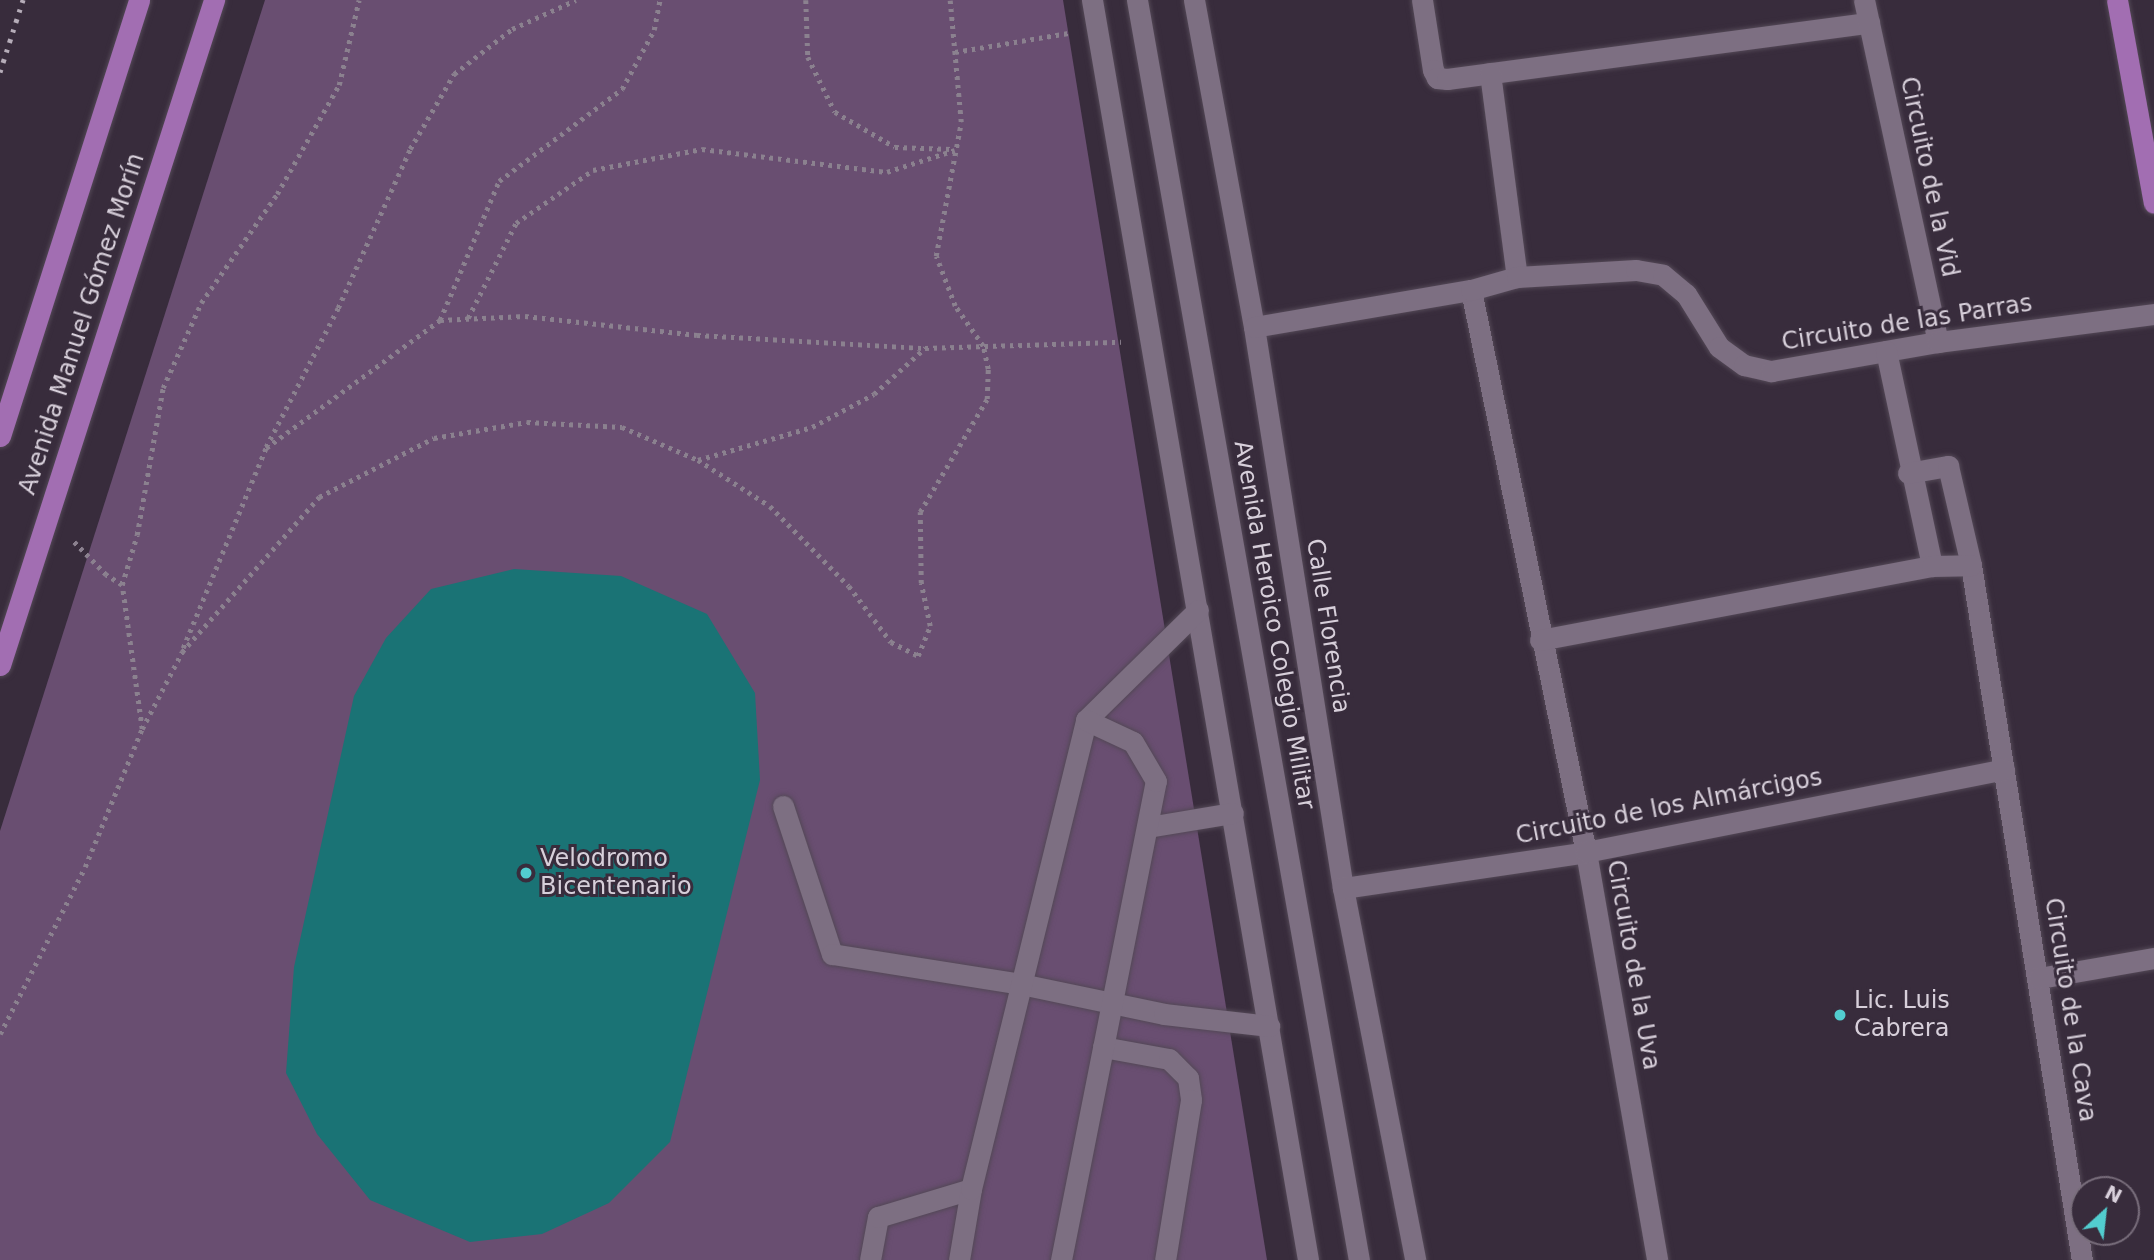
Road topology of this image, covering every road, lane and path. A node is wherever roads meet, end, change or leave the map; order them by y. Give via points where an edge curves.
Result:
1 (139, 0) edge
2 (214, 0) edge
3 (359, 0) edge
4 (576, 0) edge
5 (660, 0) edge
6 (806, 0) edge
7 (950, 0) edge
8 (1092, 0) edge
9 (1137, 0) edge
10 (1194, 0) edge
11 (1422, 0) edge
12 (1864, 0) edge
13 (2117, 0) edge
14 (1869, 23) junction
15 (1097, 28) junction
16 (955, 52) junction
17 (1490, 73) junction
18 (955, 150) junction
19 (2154, 203) edge
20 (1517, 277) junction
21 (1471, 290) junction
22 (2154, 314) edge
23 (468, 318) junction
24 (440, 320) junction
25 (1254, 327) junction
26 (1151, 341) junction
27 (1938, 342) junction
28 (982, 346) junction
29 (925, 348) junction
30 (1886, 351) junction
31 (0, 436) edge
32 (266, 448) junction
33 (698, 460) junction
34 (1908, 472) junction
35 (48, 515) junction
36 (1971, 565) junction
37 (1932, 566) junction
38 (122, 584) junction
39 (1198, 610) junction
40 (1540, 640) junction
41 (182, 652) junction
42 (0, 665) edge
43 (1086, 719) junction
44 (142, 729) junction
45 (2004, 769) junction
46 (782, 806) dead end
47 (1233, 813) junction
48 (1148, 827) junction
49 (1586, 852) junction
50 (1343, 888) junction
51 (2154, 958) edge
52 (2039, 978) junction
53 (1021, 984) junction
54 (1112, 1004) junction
55 (1269, 1026) junction
56 (0, 1034) edge
57 (1104, 1047) junction
58 (971, 1189) junction
59 (870, 1260) edge
60 (959, 1260) edge
61 (1061, 1260) edge
62 (1165, 1260) edge
63 (1308, 1260) edge
64 (1359, 1260) edge
65 (1415, 1260) edge
66 (1657, 1260) edge
67 (2082, 1260) edge

1 - 31 main road, Avenida Manuel Gómez Morín
2 - 35 main road, Avenida Manuel Gómez Morín
3 - 38 path via 338,85 277,194 201,303 163,388 137,535
4 - 32 path via 512,29 454,74 410,149 338,308
5 - 24 path via 654,30 622,89 499,181
6 - 18 path via 808,57 835,111 895,148
7 - 16 path
8 - 15 street
9 - 64 street, Avenida Heroico Colegio Militar
10 - 25 street, Calle Florencia
11 - 17 street via 1437,78
12 - 14 street, Circuito de la Vid
13 - 19 main road
14 - 17 street
14 - 27 street, Circuito de la Vid
15 - 16 path
15 - 26 street
16 - 18 path via 961,122
17 - 20 street
18 - 23 path via 887,172 702,149 593,170 516,223
18 - 28 path via 936,256 955,306
20 - 21 street, Circuito de las Parras
20 - 30 street, Circuito de las Parras via 1636,270 1663,275 1686,294 1718,347 1744,365 1771,371
21 - 25 street, Circuito de las Parras
21 - 40 street, Circuito de la Uva
22 - 27 street, Circuito de las Parras
23 - 24 path
23 - 29 path via 526,316 697,335
24 - 32 path
25 - 50 street, Calle Florencia
26 - 28 path
26 - 39 street
27 - 30 street, Circuito de las Parras
28 - 29 path
28 - 33 path via 988,369 987,399 920,512 921,583 930,626 918,656 891,642 849,586 770,506
29 - 33 path via 874,394 812,427
30 - 34 street
32 - 41 path
33 - 41 path via 622,427 527,422 434,438 319,497
34 - 36 street via 1948,466
34 - 37 street
35 - 38 path via 106,575
35 - 42 main road, Avenida Manuel Gómez Morín
36 - 37 street
36 - 45 street
37 - 40 street
38 - 44 path
39 - 43 street
39 - 47 street
40 - 49 street, Circuito de la Uva
41 - 44 path
43 - 48 street via 1133,742 1156,781
43 - 53 street
44 - 56 path via 85,867
45 - 49 street, Circuito de los Almárcigos
45 - 52 street, Circuito de la Cava
46 - 53 street via 832,954
47 - 48 street
47 - 55 street
48 - 54 street
49 - 50 street, Circuito de los Almárcigos
49 - 66 street, Circuito de la Uva
50 - 65 street, Calle Florencia
51 - 52 street
52 - 67 street, Circuito de la Cava
53 - 54 street
53 - 58 street
54 - 55 street
54 - 57 street
55 - 63 street
57 - 61 street
57 - 62 street via 1169,1059 1188,1078 1191,1100
58 - 59 street via 878,1217
58 - 60 street

